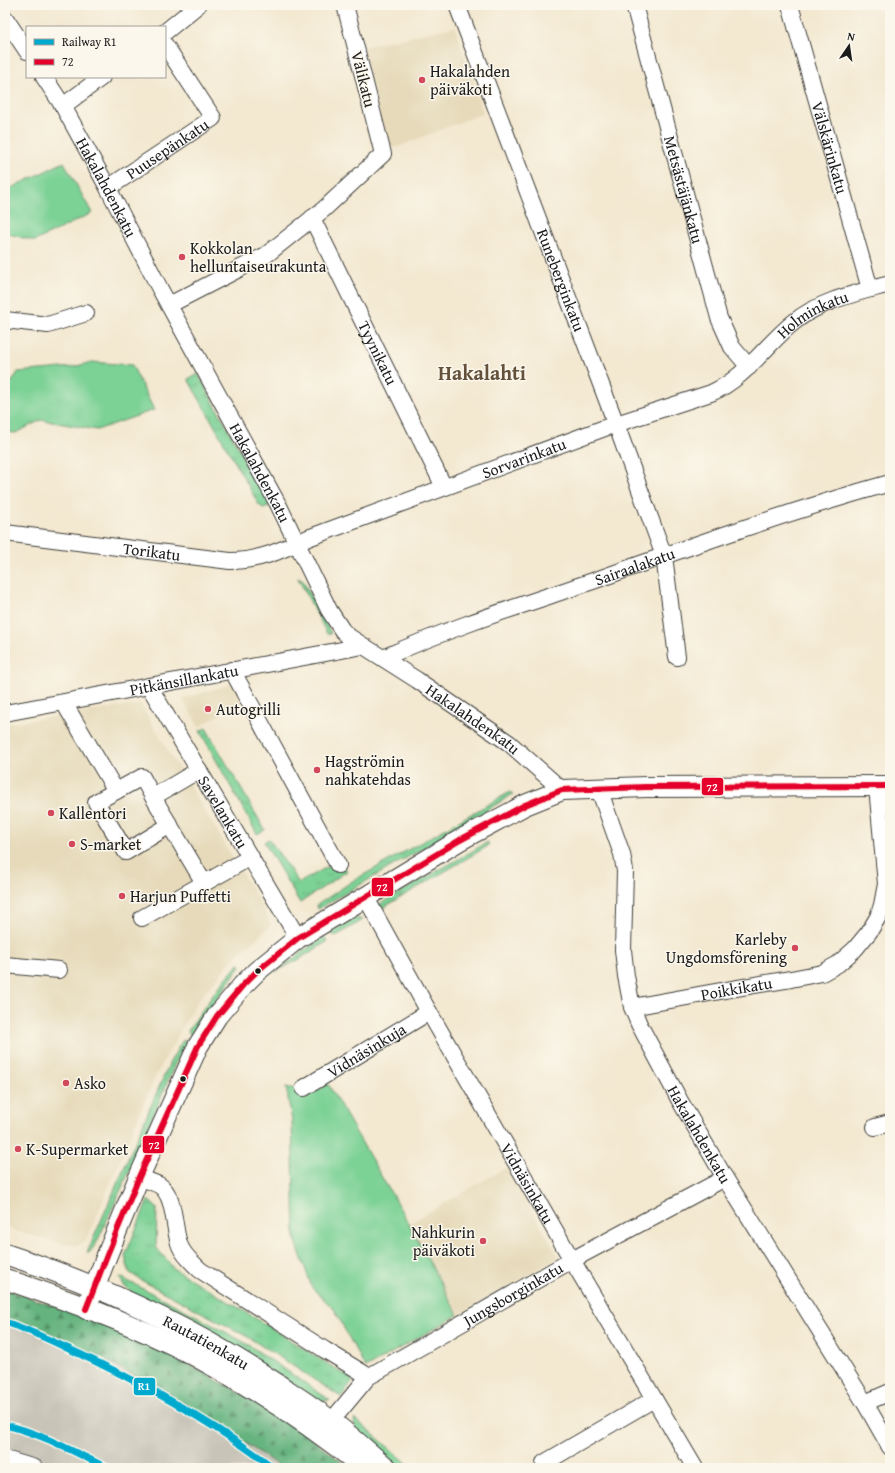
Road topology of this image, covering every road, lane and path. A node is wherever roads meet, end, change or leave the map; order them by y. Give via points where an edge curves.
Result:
1 (198, 5) edge
2 (345, 5) edge
3 (457, 5) edge
4 (634, 5) edge
5 (790, 5) edge
6 (8, 29) edge
7 (166, 31) edge
8 (166, 46) edge
9 (26, 50) edge
10 (45, 78) edge
11 (101, 78) edge
12 (63, 106) junction
13 (108, 188) junction
14 (312, 218) junction
15 (890, 284) edge
16 (870, 289) junction
17 (169, 305) junction
18 (86, 313) dead end
19 (5, 320) edge
20 (749, 368) junction
21 (616, 424) junction
22 (890, 483) edge
23 (444, 487) junction
24 (5, 533) edge
25 (296, 544) junction
26 (664, 556) junction
27 (363, 646) junction
28 (677, 657) dead end
29 (383, 658) junction
30 (232, 670) junction
31 (149, 686) junction
32 (64, 703) junction
33 (5, 713) edge
34 (199, 770) junction
35 (884, 786) edge
36 (599, 788) junction
37 (562, 790) junction
38 (116, 791) junction
39 (153, 797) junction
40 (170, 825) junction
41 (250, 857) junction
42 (338, 865) dead end
43 (204, 883) junction
44 (365, 896) junction
45 (142, 918) dead end
46 (298, 938) junction
47 (5, 966) edge
48 (59, 970) dead end
49 (632, 1007) junction
50 (429, 1012) junction
51 (304, 1088) dead end
52 (139, 1177) junction
53 (725, 1178) junction
54 (5, 1254) edge
55 (572, 1260) junction
56 (5, 1279) edge
57 (95, 1286) junction
58 (86, 1308) junction
59 (368, 1377) junction
60 (890, 1392) edge
61 (654, 1399) junction
62 (865, 1403) junction
63 (326, 1427) junction
64 (890, 1447) edge
65 (5, 1459) edge
66 (544, 1463) dead end
67 (35, 1468) edge
68 (364, 1468) edge
69 (386, 1468) edge
70 (695, 1468) edge

1 - 7 street
2 - 14 street, Välikatu via 383,154 342,194
3 - 21 street, Runeberginkatu
4 - 20 street, Metsästäjänkatu via 719,318 732,347
5 - 16 street, Välskärinkatu
6 - 9 street
8 - 13 street, Puusepänkatu via 213,118
10 - 12 street, Hakalahdenkatu
11 - 12 street
12 - 13 street, Hakalahdenkatu
13 - 17 street, Hakalahdenkatu
14 - 17 street via 266,255
14 - 23 street, Tyynikatu
15 - 16 street, Holminkatu
16 - 20 street, Holminkatu via 831,301 802,316
17 - 25 street, Hakalahdenkatu
18 - 19 street via 48,324
20 - 21 street, Sorvarinkatu via 723,388
21 - 23 street, Sorvarinkatu
21 - 26 street, Runeberginkatu
22 - 26 street, Sairaalakatu via 837,498
23 - 25 street, Sorvarinkatu
24 - 25 street, Torikatu via 230,561 265,556
25 - 27 street, Hakalahdenkatu via 329,610 342,630
26 - 28 street, Runeberginkatu
26 - 29 street, Sairaalakatu via 423,640
27 - 29 street, Hakalahdenkatu
27 - 30 street, Pitkänsillankatu
29 - 37 street, Hakalahdenkatu via 509,743
30 - 31 street, Pitkänsillankatu
30 - 42 street
31 - 32 street, Pitkänsillankatu
31 - 34 street, Savelankatu
32 - 33 street, Pitkänsillankatu
32 - 38 street
34 - 39 street
34 - 41 street, Savelankatu
35 - 36 main road
35 - 49 street, Poikkikatu via 886,884 882,905 869,932 838,964 822,972 791,979
36 - 37 main road
36 - 49 street, Hakalahdenkatu via 625,871 623,950
37 - 44 main road via 525,805
38 - 39 street via 142,778
38 - 40 street via 96,802 126,852
39 - 40 street
40 - 43 street
41 - 43 street
41 - 46 street, Savelankatu
43 - 45 street
44 - 46 main road
44 - 50 street, Vidnäsinkatu
46 - 52 main road via 243,985 198,1046
47 - 48 street
49 - 53 street, Hakalahdenkatu via 680,1101
50 - 51 street, Vidnäsinkuja
50 - 55 street, Vidnäsinkatu
52 - 57 main road
52 - 59 street via 161,1186 169,1198 180,1247 200,1270
53 - 55 street, Jungsborginkatu
53 - 62 street, Hakalahdenkatu
54 - 57 main road, Rautatienkatu
55 - 59 street, Jungsborginkatu
55 - 61 street, Vidnäsinkatu
56 - 58 main road, Rautatienkatu
57 - 58 main road
57 - 63 main road, Rautatienkatu via 135,1304 252,1367
58 - 63 main road, Rautatienkatu via 194,1356
59 - 63 street, Jungsborginkatu
60 - 62 street
61 - 66 street
61 - 70 street, Vidnäsinkatu
62 - 64 street, Hakalahdenkatu
63 - 68 main road, Rautatienkatu
63 - 69 main road, Rautatienkatu
65 - 67 street

